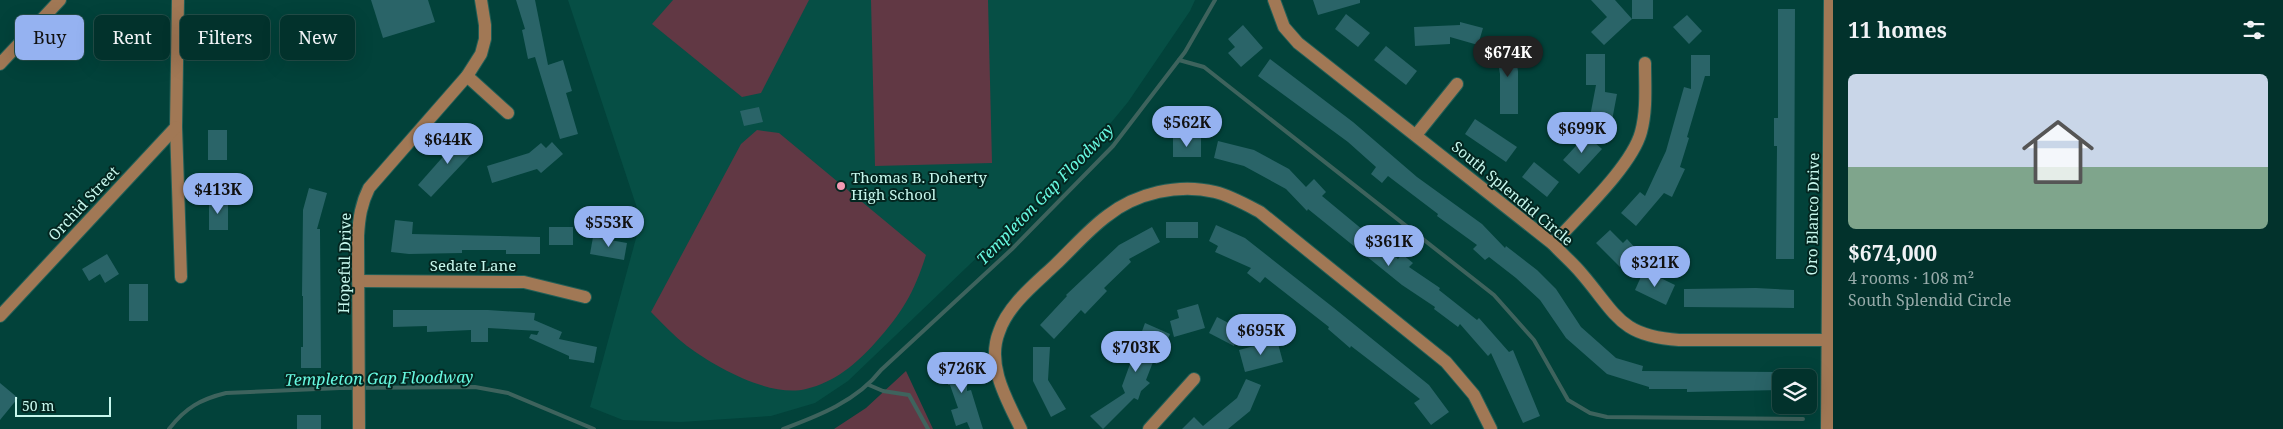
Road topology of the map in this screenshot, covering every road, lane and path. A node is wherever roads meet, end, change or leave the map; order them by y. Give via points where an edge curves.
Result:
1 (60, 0) edge
2 (178, 0) edge
3 (480, 0) edge
4 (1274, 0) edge
5 (1830, 0) edge
6 (1832, 49) edge
7 (1645, 63) dead end
8 (0, 64) edge
9 (467, 76) junction
10 (1457, 84) dead end
11 (508, 113) dead end
12 (176, 127) junction
13 (1416, 135) junction
14 (1553, 244) junction
15 (181, 277) dead end
16 (359, 281) junction
17 (585, 297) dead end
18 (0, 316) edge
19 (1830, 340) edge
20 (1194, 380) dead end
21 (358, 429) edge
22 (1021, 429) edge
23 (1148, 429) edge
24 (1491, 429) edge
25 (1827, 429) edge

1 - 8 street
2 - 12 street
3 - 9 street, Hopeful Drive via 485,39 482,54
4 - 13 street, South Splendid Circle via 1284,27 1298,43
5 - 6 street, Oro Blanco Drive
6 - 19 street, Oro Blanco Drive
7 - 14 street via 1644,118 1634,150
9 - 11 street
9 - 16 street, Hopeful Drive via 369,188 358,218
10 - 13 street
12 - 15 street
12 - 18 street, Orchid Street
13 - 14 street, South Splendid Circle
14 - 19 street, South Splendid Circle via 1619,320 1643,334 1679,340
16 - 17 street, Sedate Lane via 524,282
16 - 21 street, Hopeful Drive
19 - 25 street, Oro Blanco Drive
20 - 23 street
22 - 24 street via 1001,387 997,369 998,332 1007,316 1023,296 1107,216 1147,194 1192,188 1238,200 1260,212 1430,349 1462,378

